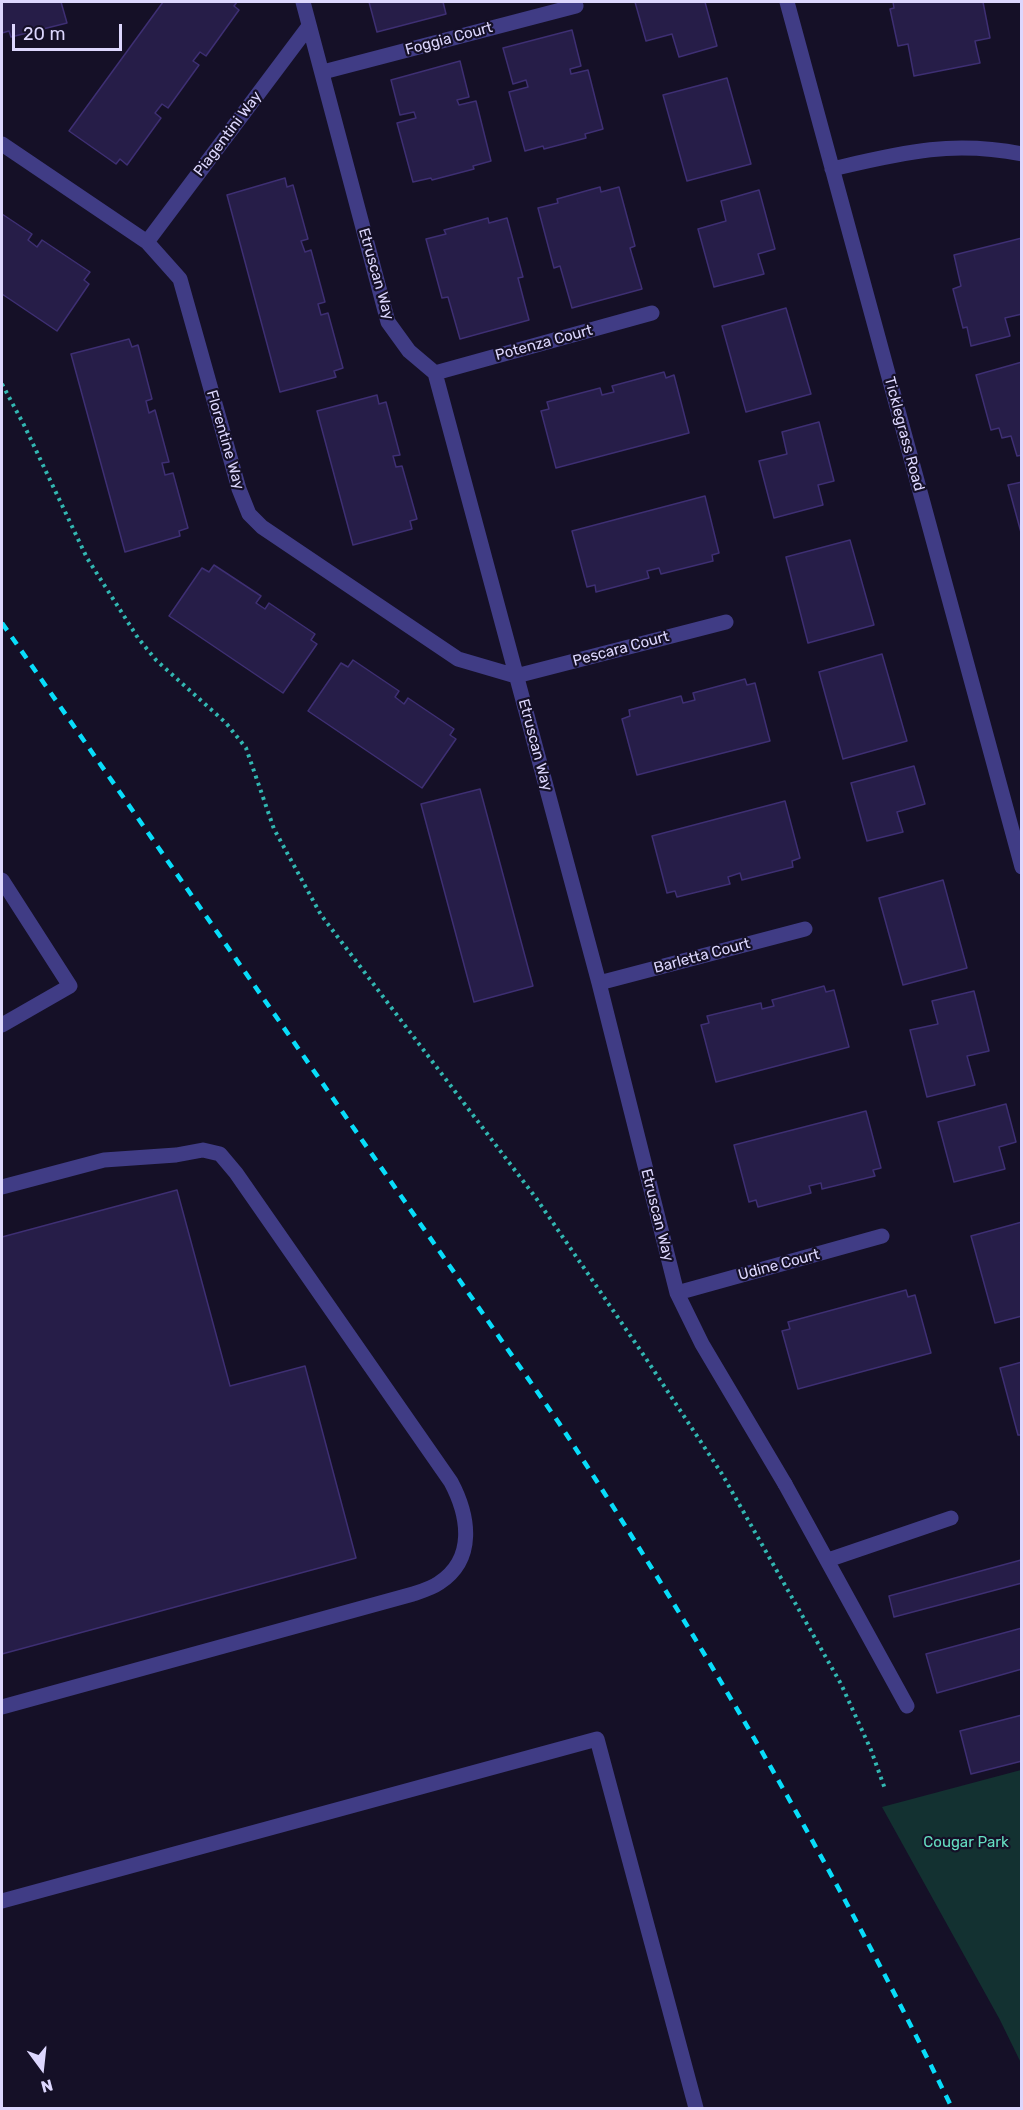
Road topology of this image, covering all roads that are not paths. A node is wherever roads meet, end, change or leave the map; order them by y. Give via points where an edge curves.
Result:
1 (303, 2) edge
2 (787, 2) edge
3 (576, 6) dead end
4 (309, 26) junction
5 (323, 72) junction
6 (2, 144) edge
7 (1022, 154) edge
8 (832, 169) junction
9 (147, 242) junction
10 (652, 313) dead end
11 (435, 373) junction
12 (726, 622) dead end
13 (516, 676) junction
14 (1022, 867) edge
15 (2, 880) edge
16 (805, 929) dead end
17 (599, 983) junction
18 (2, 1025) edge
19 (2, 1187) edge
20 (882, 1236) dead end
21 (677, 1293) junction
22 (951, 1518) dead end
23 (828, 1560) junction
24 (907, 1706) dead end
25 (2, 1707) edge
26 (2, 1900) edge
27 (696, 2109) edge

1 - 4 street, Etruscan Way
2 - 8 street, Ticklegrass Road
3 - 5 street, Foggia Court
4 - 5 street, Etruscan Way
4 - 9 street, Piagentini Way
5 - 11 street, Etruscan Way via 388,322 410,351
6 - 9 street, Florentine Way
7 - 8 street via 940,147
8 - 14 street, Ticklegrass Road
9 - 13 street, Florentine Way via 180,279 249,514 262,527 458,658
10 - 11 street, Potenza Court
11 - 13 street, Etruscan Way
12 - 13 street, Pescara Court
13 - 17 street, Etruscan Way
15 - 18 street via 70,986
16 - 17 street, Barletta Court
17 - 21 street, Etruscan Way
19 - 25 street via 104,1160 203,1150 220,1154 451,1482 461,1500 467,1534 456,1569 439,1583 413,1594
20 - 21 street, Udine Court
21 - 23 street, Etruscan Way via 702,1344
22 - 23 street
23 - 24 street, Etruscan Way
26 - 27 street via 597,1739

